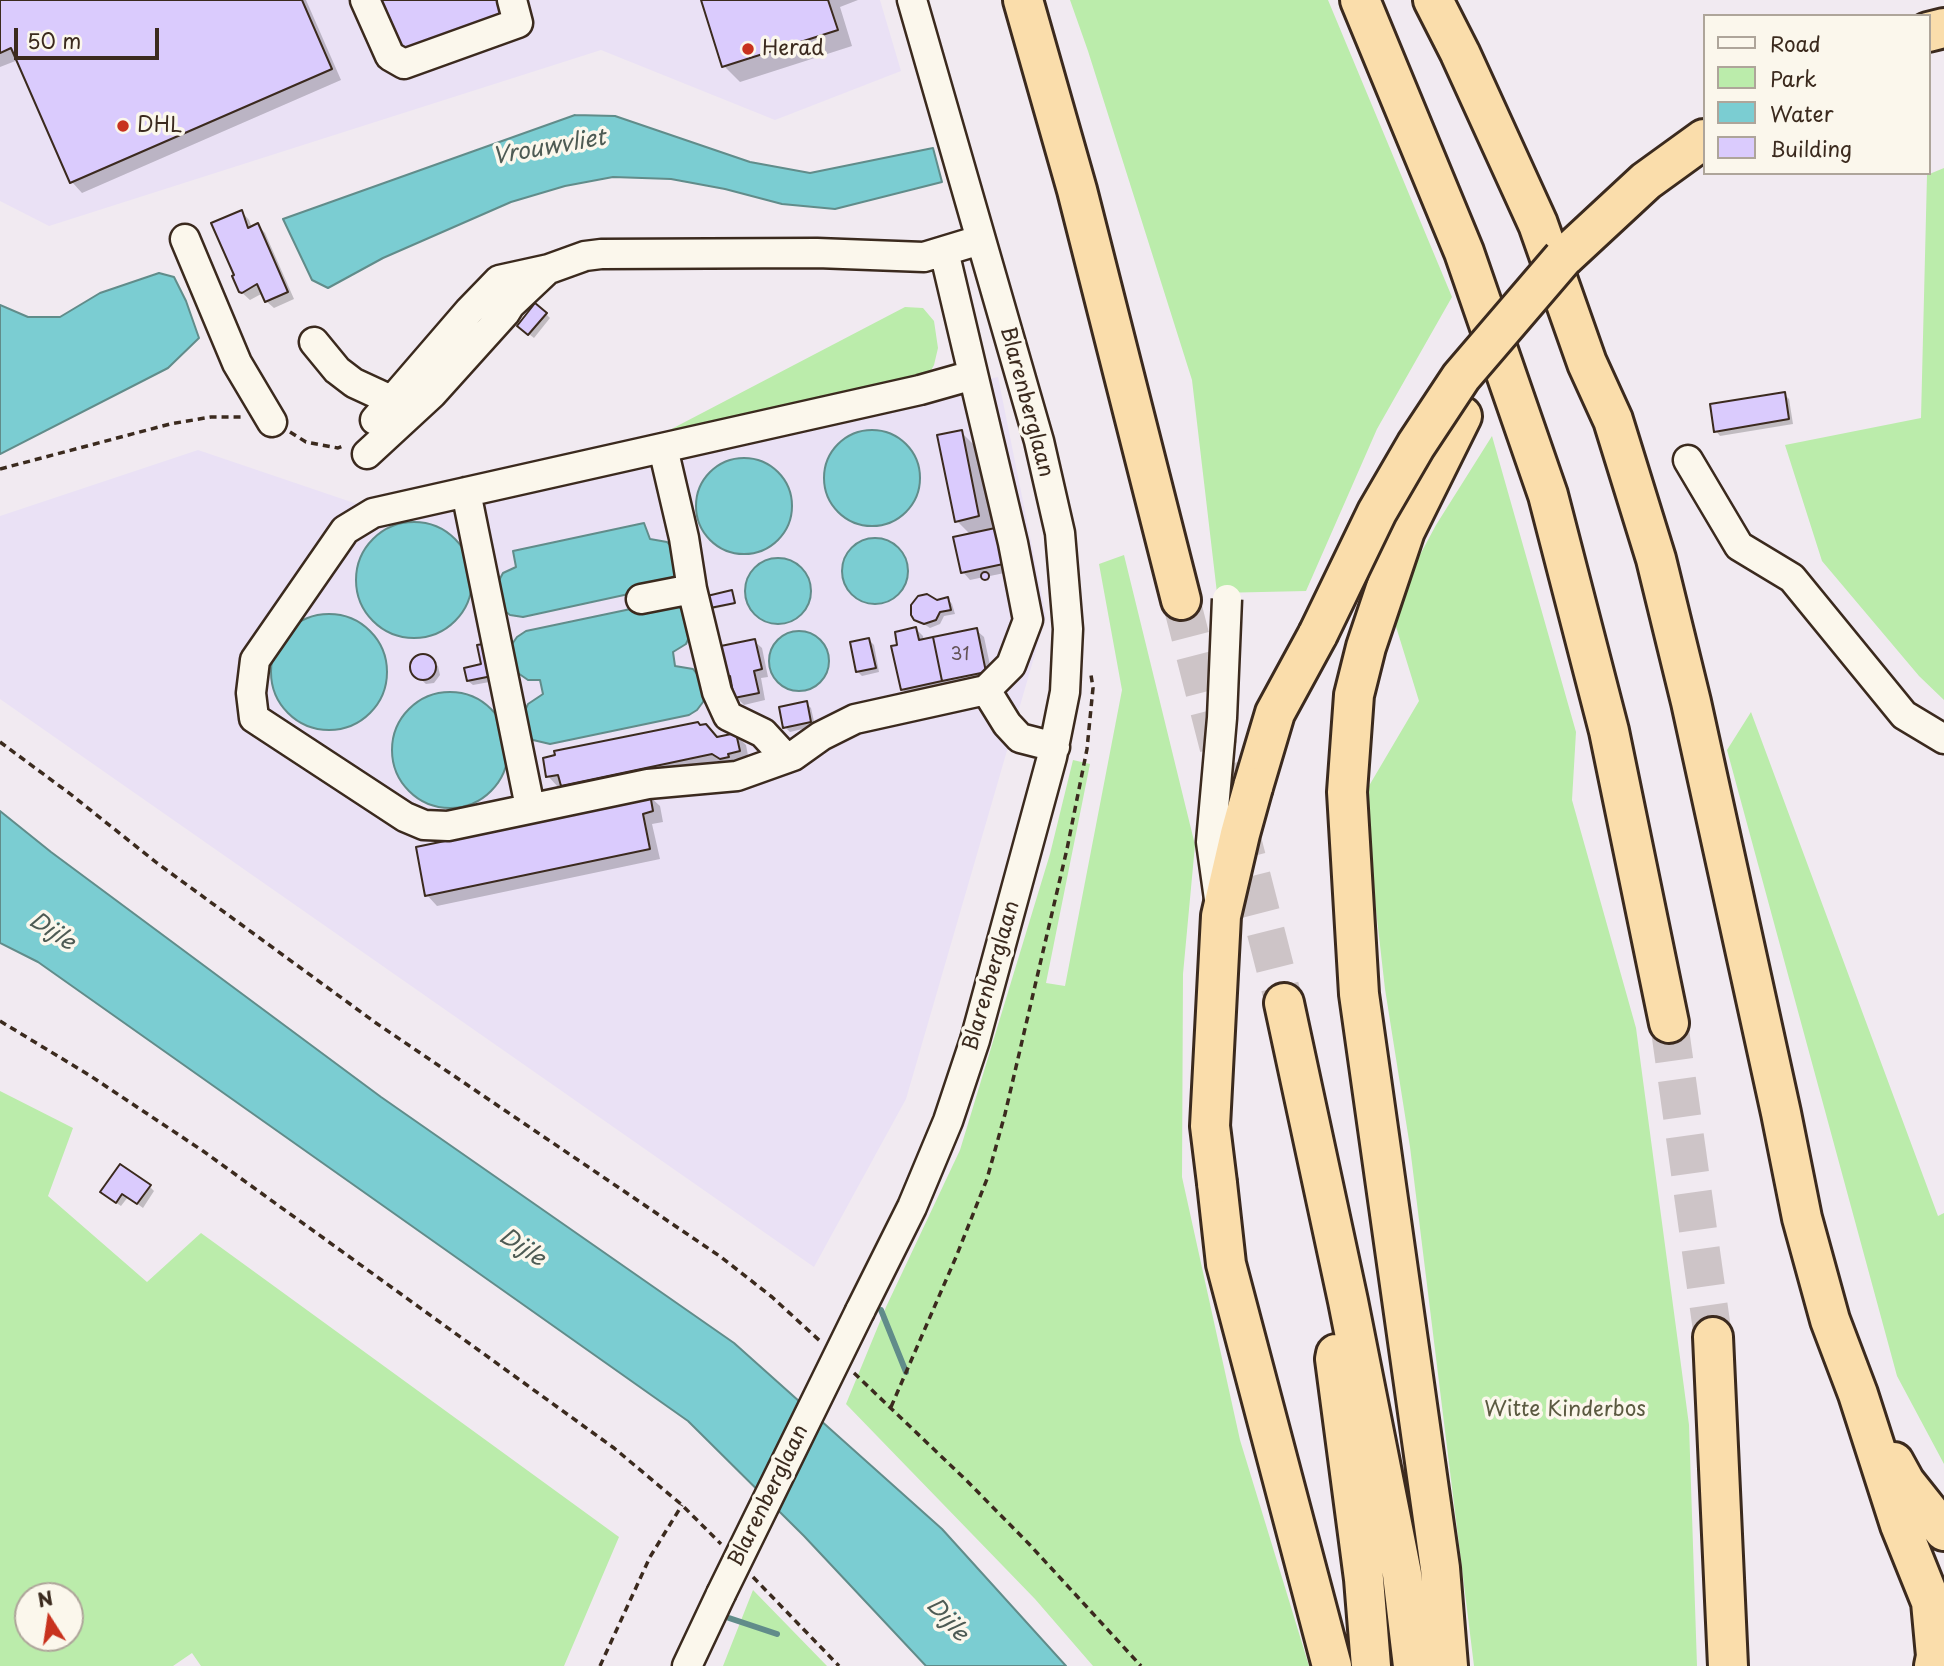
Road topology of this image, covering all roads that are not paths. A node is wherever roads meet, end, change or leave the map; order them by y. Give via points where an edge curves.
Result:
1 (365, 0) edge
2 (512, 0) edge
3 (912, 0) edge
4 (1023, 0) edge
5 (1360, 0) edge
6 (1433, 0) edge
7 (1702, 140) edge
8 (185, 239) dead end
9 (981, 240) junction
10 (944, 251) junction
11 (1563, 258) junction
12 (549, 269) junction
13 (314, 342) dead end
14 (973, 375) junction
15 (272, 422) road end
16 (663, 448) junction
17 (367, 454) dead end
18 (1688, 460) dead end
19 (466, 492) junction
20 (692, 589) junction
21 (641, 599) dead end
22 (1227, 599) dead end
23 (1181, 600) tunnel mouth
24 (986, 690) junction
25 (1944, 739) edge
26 (1055, 747) junction
27 (786, 758) junction
28 (530, 807) junction
29 (1221, 916) junction
30 (1284, 1003) tunnel mouth
31 (1669, 1023) tunnel mouth
32 (1348, 1301) junction
33 (1713, 1337) tunnel mouth
34 (1858, 1394) junction
35 (1944, 1531) edge
36 (687, 1666) edge
37 (1332, 1666) edge
38 (1371, 1666) edge
39 (1413, 1666) edge
40 (1448, 1666) edge
41 (1728, 1666) edge
42 (1934, 1666) edge

1 - 2 street via 390,56 404,64 518,23
3 - 9 street, Blarenberglaan
4 - 23 highway via 1077,190
5 - 31 highway via 1464,252 1548,495 1609,731
6 - 34 highway via 1538,224 1587,363 1613,420 1656,559 1802,1218 1830,1320
7 - 11 highway via 1646,181
8 - 15 street via 237,363
9 - 10 street
9 - 26 street, Blarenberglaan via 1039,441 1060,533 1068,629 1065,692
10 - 12 street via 924,257 601,254
10 - 14 street
11 - 29 highway, bridge via 1461,377 1377,512 1275,713
11 - 40 highway, bridge via 1462,416 1405,531 1354,695 1347,792 1359,993 1440,1567
12 - 13 street via 499,280 384,410 337,370
12 - 17 street via 510,305 432,394
14 - 16 street
14 - 24 street via 1028,620 1011,665
16 - 19 street
16 - 20 street
18 - 25 street via 1739,546 1792,578 1904,715
19 - 28 street
19 - 28 street via 373,513 345,530 255,660 254,718 424,825 448,826
20 - 21 street
20 - 27 street via 717,692 728,716 763,733
22 - 29 street, bridge via 1211,842
24 - 26 street via 1020,738
24 - 27 street via 855,719
26 - 36 street, Blarenberglaan, bridge via 975,1040 948,1121 912,1207
27 - 28 street via 737,776 648,783
29 - 37 highway, bridge via 1210,1126 1226,1264
30 - 32 highway
32 - 38 highway via 1335,1360
32 - 39 highway via 1402,1574
33 - 41 highway
34 - 35 highway via 1905,1482
34 - 42 highway via 1900,1525 1931,1602

